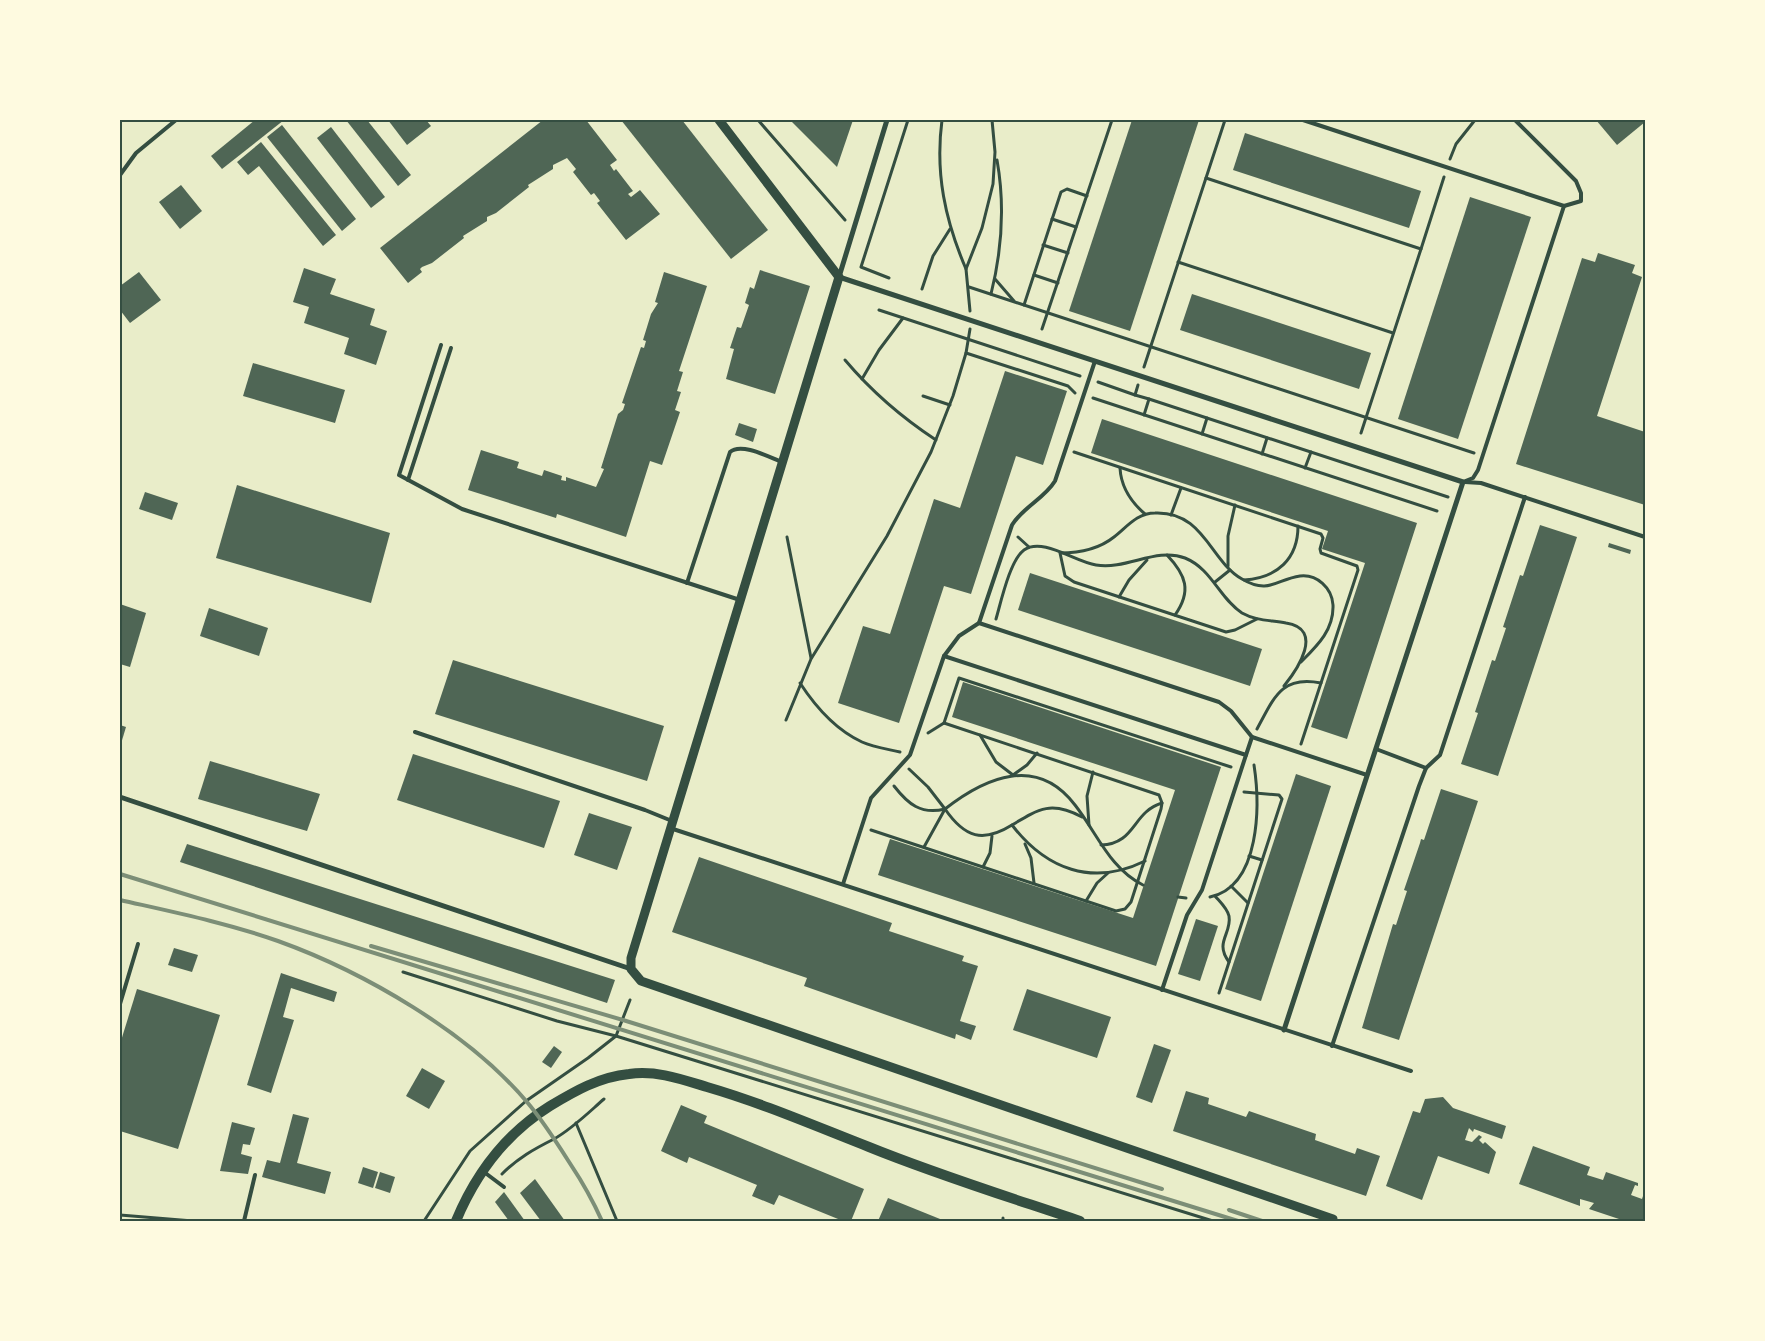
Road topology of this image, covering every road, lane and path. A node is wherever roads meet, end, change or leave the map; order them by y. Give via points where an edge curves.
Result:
1 (176, 120) edge
2 (719, 120) edge
3 (758, 120) edge
4 (887, 120) edge
5 (908, 120) edge
6 (942, 120) edge
7 (992, 120) edge
8 (1112, 120) edge
9 (1225, 120) edge
10 (1303, 120) edge
11 (1475, 120) edge
12 (1515, 120) edge
13 (995, 152) junction
14 (1447, 168) junction
15 (120, 175) edge
16 (1206, 178) junction
17 (1087, 196) junction
18 (1564, 206) junction
19 (1052, 219) junction
20 (1076, 227) junction
21 (950, 228) junction
22 (854, 229) junction
23 (867, 245) junction
24 (1043, 246) junction
25 (1421, 249) junction
26 (1068, 253) junction
27 (1178, 262) junction
28 (966, 269) junction
29 (1034, 275) junction
30 (839, 277) junction
31 (889, 278) dead end
32 (995, 279) junction
33 (1058, 283) junction
34 (969, 287) junction
35 (922, 289) dead end
36 (991, 294) junction
37 (1016, 302) junction
38 (1024, 305) junction
39 (879, 310) dead end
40 (1048, 313) junction
41 (902, 318) junction
42 (970, 320) junction
43 (1042, 329) dead end
44 (1394, 333) junction
45 (969, 340) junction
46 (441, 345) dead end
47 (1151, 347) junction
48 (451, 348) dead end
49 (966, 353) junction
50 (845, 360) dead end
51 (1095, 361) junction
52 (1141, 376) junction
53 (862, 379) junction
54 (1089, 379) junction
55 (1135, 394) junction
56 (923, 396) dead end
57 (1084, 396) junction
58 (1149, 399) junction
59 (950, 404) junction
60 (1144, 415) junction
61 (1366, 417) junction
62 (1207, 418) junction
63 (1361, 433) dead end
64 (1202, 434) junction
65 (1267, 438) junction
66 (936, 440) junction
67 (1066, 450) junction
68 (1311, 452) junction
69 (1262, 454) junction
70 (1482, 456) junction
71 (783, 462) junction
72 (1120, 468) junction
73 (1305, 468) junction
74 (408, 480) junction
75 (1463, 482) junction
76 (1181, 488) junction
77 (1525, 497) junction
78 (1457, 500) junction
79 (1235, 506) junction
80 (1437, 512) dead end
81 (1145, 514) junction
82 (1171, 515) junction
83 (1298, 526) junction
84 (1645, 536) edge
85 (787, 537) dead end
86 (1060, 553) junction
87 (1166, 554) junction
88 (1149, 558) junction
89 (1229, 569) junction
90 (1243, 580) junction
91 (687, 582) junction
92 (1215, 582) junction
93 (1119, 597) junction
94 (740, 600) junction
95 (1001, 604) dead end
96 (1175, 616) junction
97 (1257, 619) junction
98 (979, 623) junction
99 (944, 656) junction
100 (811, 659) junction
101 (1301, 662) junction
102 (800, 683) junction
103 (1322, 683) junction
104 (1284, 686) junction
105 (786, 720) dead end
106 (415, 732) dead end
107 (980, 735) junction
108 (1252, 737) junction
109 (1376, 749) junction
110 (1298, 753) junction
111 (1036, 754) junction
112 (910, 755) junction
113 (1246, 755) junction
114 (902, 765) junction
115 (1426, 768) junction
116 (1241, 770) junction
117 (1093, 772) junction
118 (1013, 775) junction
119 (1367, 775) junction
120 (888, 778) junction
121 (1234, 790) junction
122 (1257, 793) junction
123 (120, 797) edge
124 (1162, 803) junction
125 (946, 809) junction
126 (1083, 818) junction
127 (671, 825) junction
128 (1012, 825) junction
129 (861, 827) junction
130 (1090, 828) junction
131 (992, 836) junction
132 (1024, 841) junction
133 (1101, 845) junction
134 (924, 847) junction
135 (1249, 856) junction
136 (1262, 860) junction
137 (1145, 861) junction
138 (983, 867) junction
139 (1122, 870) junction
140 (1109, 873) junction
141 (1138, 882) junction
142 (842, 884) junction
143 (1034, 884) junction
144 (1143, 886) dead end
145 (1231, 886) junction
146 (1215, 896) junction
147 (1178, 897) dead end
148 (1197, 899) junction
149 (1086, 901) junction
150 (1248, 903) junction
151 (138, 944) dead end
152 (1229, 962) junction
153 (631, 969) junction
154 (403, 972) dead end
155 (1162, 990) junction
156 (1219, 992) dead end
157 (121, 996) edge
158 (630, 1000) dead end
159 (120, 1004) edge
160 (1284, 1030) junction
161 (616, 1036) junction
162 (1332, 1046) junction
163 (588, 1058) dead end
164 (1411, 1072) dead end
165 (604, 1099) dead end
166 (576, 1123) junction
167 (482, 1170) junction
168 (502, 1174) dead end
169 (255, 1175) dead end
170 (504, 1187) dead end
171 (120, 1215) edge
172 (1335, 1220) edge
173 (193, 1221) edge
174 (244, 1221) edge
175 (456, 1221) edge
176 (617, 1221) edge
177 (1080, 1221) edge
178 (1213, 1221) edge

1 - 15 lane via 136,153
2 - 30 street
3 - 22 path
4 - 22 street
5 - 23 path
6 - 21 path via 939,168
7 - 13 path
8 - 17 path
9 - 16 path
10 - 14 lane
11 - 14 path via 1456,144
12 - 18 lane via 1576,181 1581,193 1580,201
13 - 28 path via 993,184
13 - 32 path via 1002,214
14 - 18 lane
14 - 25 path
16 - 25 path
16 - 27 path
17 - 19 path via 1064,190
17 - 20 path
18 - 70 lane
19 - 20 path
19 - 24 path
20 - 26 path
21 - 28 path
21 - 35 path via 934,256
22 - 23 path
22 - 30 street
23 - 31 path via 860,267
24 - 26 path
24 - 29 path
25 - 44 path
26 - 33 path
27 - 44 path
27 - 47 path
28 - 34 path
29 - 33 path
29 - 38 path
30 - 42 street
30 - 71 street
32 - 36 path
32 - 37 path
33 - 40 path
34 - 36 path
34 - 42 path
36 - 37 path
37 - 38 path
38 - 40 path
39 - 41 path
40 - 43 path
40 - 47 path
41 - 45 path
41 - 53 path
42 - 45 path
42 - 51 street
44 - 61 path
45 - 49 path
45 - 54 path
46 - 74 lane via 399,475
47 - 52 path
47 - 61 path
48 - 74 lane
49 - 57 path via 1068,386
49 - 59 path
50 - 53 path
51 - 52 street
51 - 54 lane
52 - 55 path
52 - 75 street
53 - 66 path via 892,409
54 - 55 path
54 - 57 lane
55 - 58 path
56 - 59 path
57 - 60 path
57 - 67 lane
58 - 60 path
58 - 62 path
59 - 66 path
60 - 64 path
61 - 63 path
61 - 70 path
62 - 64 path
62 - 65 path
64 - 69 path
65 - 68 path
65 - 69 path
66 - 100 path via 886,536
67 - 72 path
67 - 98 lane via 1050,490 1012,525
68 - 73 path
68 - 78 path
69 - 73 path
70 - 75 lane via 1475,475
71 - 91 lane via 741,449 730,452
71 - 94 street
72 - 76 path
72 - 81 path via 1128,495
73 - 80 path
74 - 91 lane via 462,508
75 - 77 lane via 1482,483
75 - 78 street
76 - 79 path
76 - 82 path
77 - 84 lane
77 - 115 lane via 1440,755
78 - 109 street
79 - 83 path
79 - 89 path via 1228,536
81 - 82 path
81 - 86 path via 1103,544 1079,552
82 - 89 path via 1195,528 1211,543
83 - 90 path via 1297,545 1285,565 1264,577
83 - 103 path via 1322,534 1321,552 1354,564 1358,570
85 - 100 path
86 - 88 path via 1085,563 1104,566 1124,565
86 - 93 path via 1070,581
86 - 95 path via 1040,545 1024,550 1016,559
87 - 88 path
87 - 92 path via 1196,563
87 - 96 path via 1181,572 1185,585 1183,602
88 - 93 path
89 - 90 path
89 - 92 path
90 - 101 path via 1266,586 1310,576 1327,587 1333,600 1329,628
91 - 94 lane
92 - 97 path via 1234,606
93 - 96 path
94 - 127 street
96 - 97 path via 1226,632
97 - 101 path via 1289,623 1301,630 1306,643
98 - 99 lane via 959,636
98 - 108 lane via 1219,702 1231,711
99 - 112 lane
99 - 113 lane
100 - 102 path
101 - 104 path
102 - 105 path
102 - 112 path via 819,708 851,736 863,743
103 - 104 path via 1300,681
103 - 110 path
104 - 108 path
106 - 127 lane via 645,810
107 - 111 path
107 - 116 path via 944,723 959,678
107 - 118 path via 996,762
108 - 110 lane
108 - 113 lane
109 - 115 lane
109 - 119 street
110 - 119 lane
111 - 117 path
111 - 118 path
112 - 114 lane
113 - 116 lane
114 - 120 lane
114 - 125 path via 928,787
115 - 162 lane
116 - 121 lane
116 - 122 path via 1256,777
117 - 124 path via 1155,792
117 - 130 path via 1087,796
118 - 125 path via 1000,777 972,790
118 - 126 path via 1031,776 1051,784 1067,796
119 - 160 street
120 - 125 path via 905,799 919,809 931,812
120 - 129 lane via 872,795
121 - 122 path
121 - 148 lane
122 - 135 path via 1255,838
122 - 136 path via 1279,795 1282,799
123 - 153 street
124 - 133 path via 1143,812 1125,838
124 - 137 path
125 - 131 path via 970,833
125 - 134 path
126 - 128 path via 1068,810 1052,807 1033,812
126 - 130 path
127 - 142 lane
127 - 153 street via 630,958
128 - 131 path
128 - 132 path
129 - 134 path
129 - 142 lane
130 - 133 path
131 - 138 path via 990,853
132 - 140 path via 1058,865 1081,872
132 - 143 path via 1031,858
133 - 139 path
134 - 138 path
135 - 136 path
135 - 145 path
136 - 150 path
137 - 139 path
137 - 141 path
138 - 143 path
139 - 140 path
139 - 141 path
140 - 149 path via 1097,883
141 - 144 path
141 - 149 path via 1131,902 1121,910
142 - 155 lane
143 - 149 path
145 - 146 path
145 - 150 path
146 - 148 path
146 - 152 path via 1229,918 1222,948
147 - 148 path
148 - 155 lane via 1187,915
150 - 152 path
151 - 157 lane
152 - 156 path
153 - 172 street via 641,981
154 - 161 path via 557,1022
155 - 160 lane
157 - 159 lane
158 - 161 path
160 - 162 lane
161 - 163 path
161 - 178 path
162 - 164 lane
165 - 166 path
166 - 168 path via 520,1157
166 - 176 path
167 - 170 lane
167 - 175 main road
167 - 177 main road via 508,1138 537,1114 574,1092 597,1080 630,1073 650,1073 672,1076 766,1106 920,1167
169 - 174 lane
171 - 173 path

